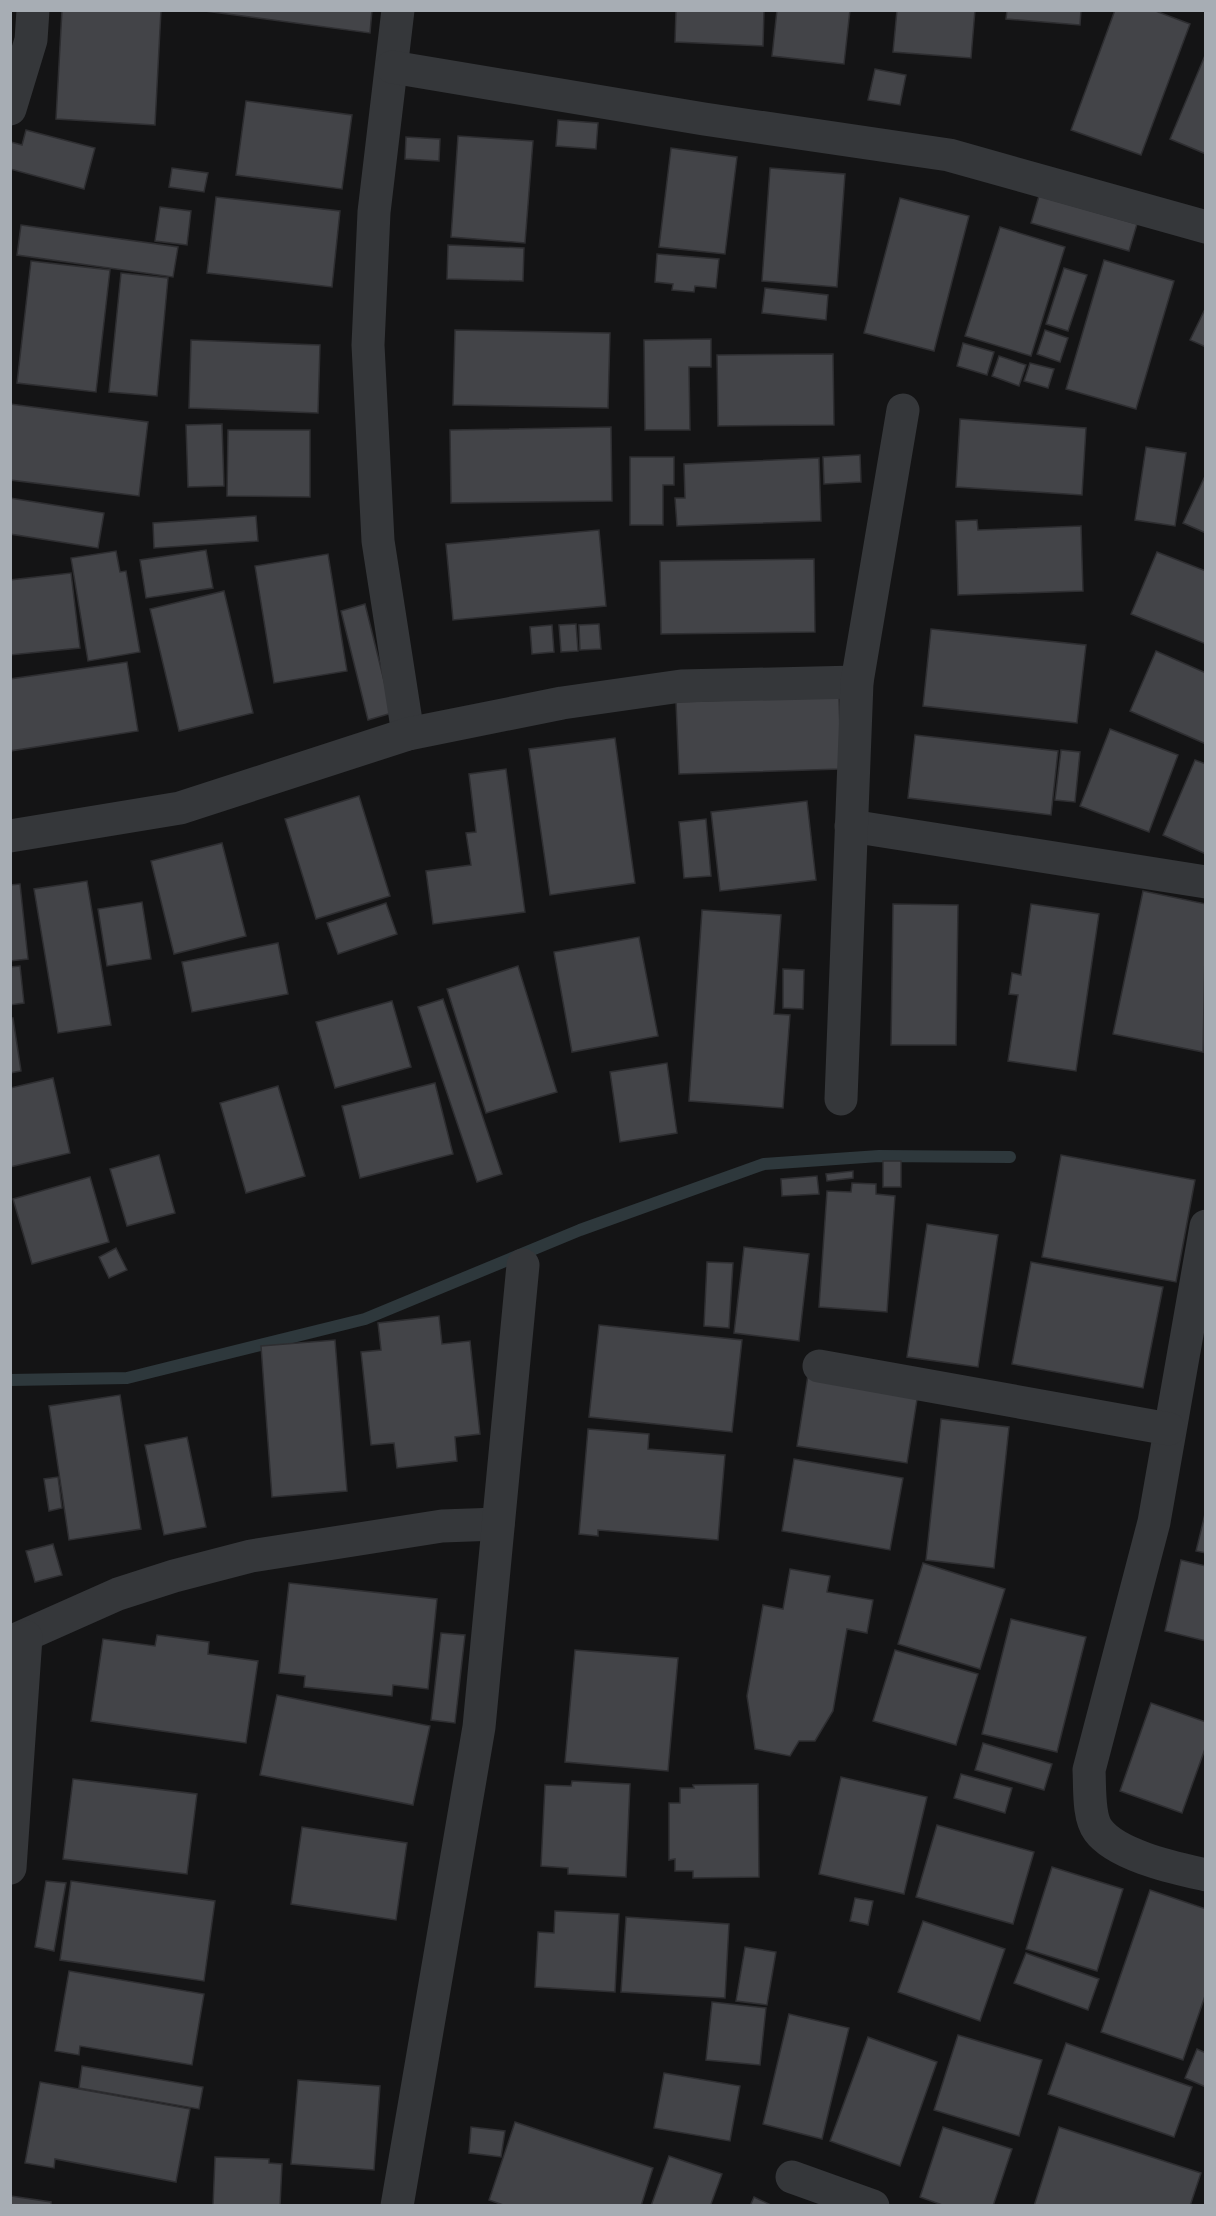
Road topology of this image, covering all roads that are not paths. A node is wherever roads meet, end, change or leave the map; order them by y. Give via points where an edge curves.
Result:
1 (33, 10) edge
2 (398, 10) edge
3 (392, 67) junction
4 (10, 109) edge
5 (1206, 227) edge
6 (903, 410) dead end
7 (857, 682) junction
8 (408, 734) junction
9 (851, 826) junction
10 (10, 836) edge
11 (1206, 882) edge
12 (842, 1100) dead end
13 (1206, 1226) edge
14 (523, 1265) dead end
15 (819, 1366) dead end
16 (1169, 1429) junction
17 (498, 1524) junction
18 (18, 1639) edge
19 (10, 1868) edge
20 (1206, 1875) edge
21 (792, 2177) dead end
22 (397, 2205) edge
23 (873, 2205) edge

1 - 4 street via 31,39
2 - 3 street
3 - 5 street via 950,155
3 - 8 street via 374,212 368,345 378,541
6 - 7 street
7 - 8 street via 681,686 562,703
7 - 9 street
8 - 10 street via 180,808
9 - 11 street
9 - 12 street
13 - 16 street
14 - 17 street
15 - 16 street
16 - 20 street via 1154,1522 1089,1770 1091,1805 1097,1829 1113,1843 1165,1865
17 - 18 street via 442,1526 251,1556 118,1594
17 - 22 street via 479,1728
18 - 19 street
21 - 23 street

